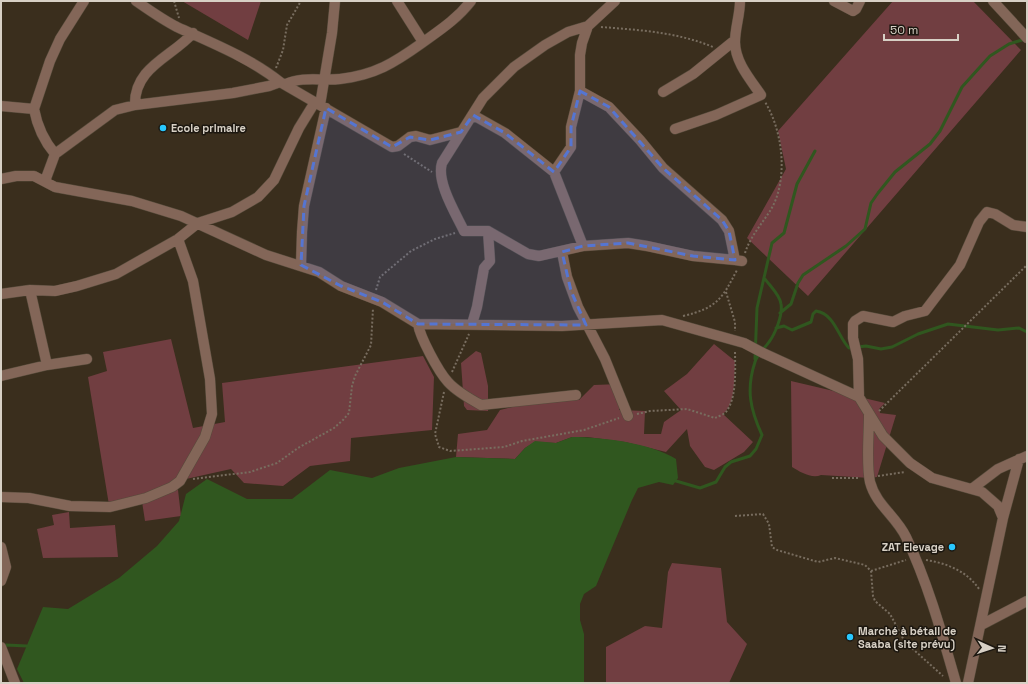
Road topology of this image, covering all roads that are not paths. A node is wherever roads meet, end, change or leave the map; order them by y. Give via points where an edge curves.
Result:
1 (84, 1) edge
2 (136, 1) edge
3 (335, 1) edge
4 (397, 1) edge
5 (471, 1) edge
6 (615, 1) edge
7 (740, 1) edge
8 (834, 1) edge
9 (860, 1) edge
10 (999, 3) edge
11 (588, 26) junction
12 (194, 33) junction
13 (1027, 38) edge
14 (735, 40) junction
15 (423, 42) junction
16 (280, 80) junction
17 (325, 81) junction
18 (580, 91) junction
19 (663, 92) dead end
20 (135, 104) junction
21 (320, 105) junction
22 (1, 106) edge
23 (34, 108) junction
24 (473, 115) junction
25 (675, 129) dead end
26 (461, 132) junction
27 (55, 154) junction
28 (554, 172) junction
29 (1, 179) edge
30 (45, 181) junction
31 (198, 223) junction
32 (1027, 227) edge
33 (488, 231) junction
34 (178, 239) junction
35 (583, 246) junction
36 (562, 252) junction
37 (301, 265) junction
38 (30, 290) junction
39 (1, 294) edge
40 (418, 324) junction
41 (472, 324) junction
42 (586, 325) junction
43 (87, 359) dead end
44 (47, 365) junction
45 (1, 376) edge
46 (576, 395) dead end
47 (859, 397) junction
48 (628, 416) road end
49 (870, 417) junction
50 (1023, 457) edge
51 (973, 488) junction
52 (1, 497) edge
53 (1003, 518) junction
54 (2, 552) edge
55 (1, 581) edge
56 (1027, 602) edge
57 (981, 625) junction
58 (1, 647) edge
59 (15, 683) edge
60 (956, 683) edge
61 (968, 683) edge

1 - 23 street via 60,39
2 - 12 street via 177,27
3 - 17 street
4 - 15 street
5 - 15 street via 448,25
6 - 11 street
7 - 14 street
8 - 9 street via 853,10
10 - 13 street
11 - 18 street via 580,55
11 - 24 street via 568,32 526,57 483,98
12 - 16 street
12 - 20 street via 150,68 135,94
14 - 19 street via 693,74
14 - 25 street via 739,60 761,95 716,115
15 - 17 street via 396,62 370,74
16 - 17 street
16 - 20 street via 269,86 233,93
16 - 21 street
17 - 21 street
18 - 28 street via 571,127 571,147
18 - 35 street via 609,107 663,168 722,220 729,231 739,261 693,256 628,243
20 - 27 street via 109,113
21 - 26 street via 392,147 398,146 410,137 430,140
21 - 31 street via 299,128 269,187 258,197 232,212
21 - 37 street via 304,206
22 - 23 street
23 - 27 street via 42,135
24 - 26 street
24 - 28 street via 505,133
26 - 33 street via 442,163 442,181 464,232
27 - 30 street
28 - 35 street
29 - 30 street via 34,176
30 - 31 street via 55,187 132,201
31 - 34 street
31 - 37 street via 266,255
32 - 47 street via 1013,224 987,212 960,265 924,311 892,322 863,316 858,318 854,324 853,338 858,359
33 - 36 street via 535,256
33 - 41 street via 490,261 484,268
34 - 38 street via 101,280 55,291
34 - 52 street via 193,281 210,379 212,408 204,437 180,481 146,498 110,507 70,506 29,498
35 - 36 street
36 - 42 street via 571,290
37 - 40 street via 319,272 341,286 382,302
38 - 39 street
38 - 44 street
40 - 41 street
40 - 46 street via 419,333 447,381 481,405
41 - 42 street
42 - 47 street via 662,320 735,340
42 - 48 street via 604,359
43 - 44 street
44 - 45 street
47 - 49 street
49 - 51 street via 884,436 920,472 932,478
49 - 60 street via 870,481 879,503 903,530 915,558
50 - 51 street via 998,468
50 - 53 street
51 - 53 street via 992,499
53 - 57 street
54 - 55 street via 6,567
56 - 57 street
57 - 61 street
58 - 59 street

